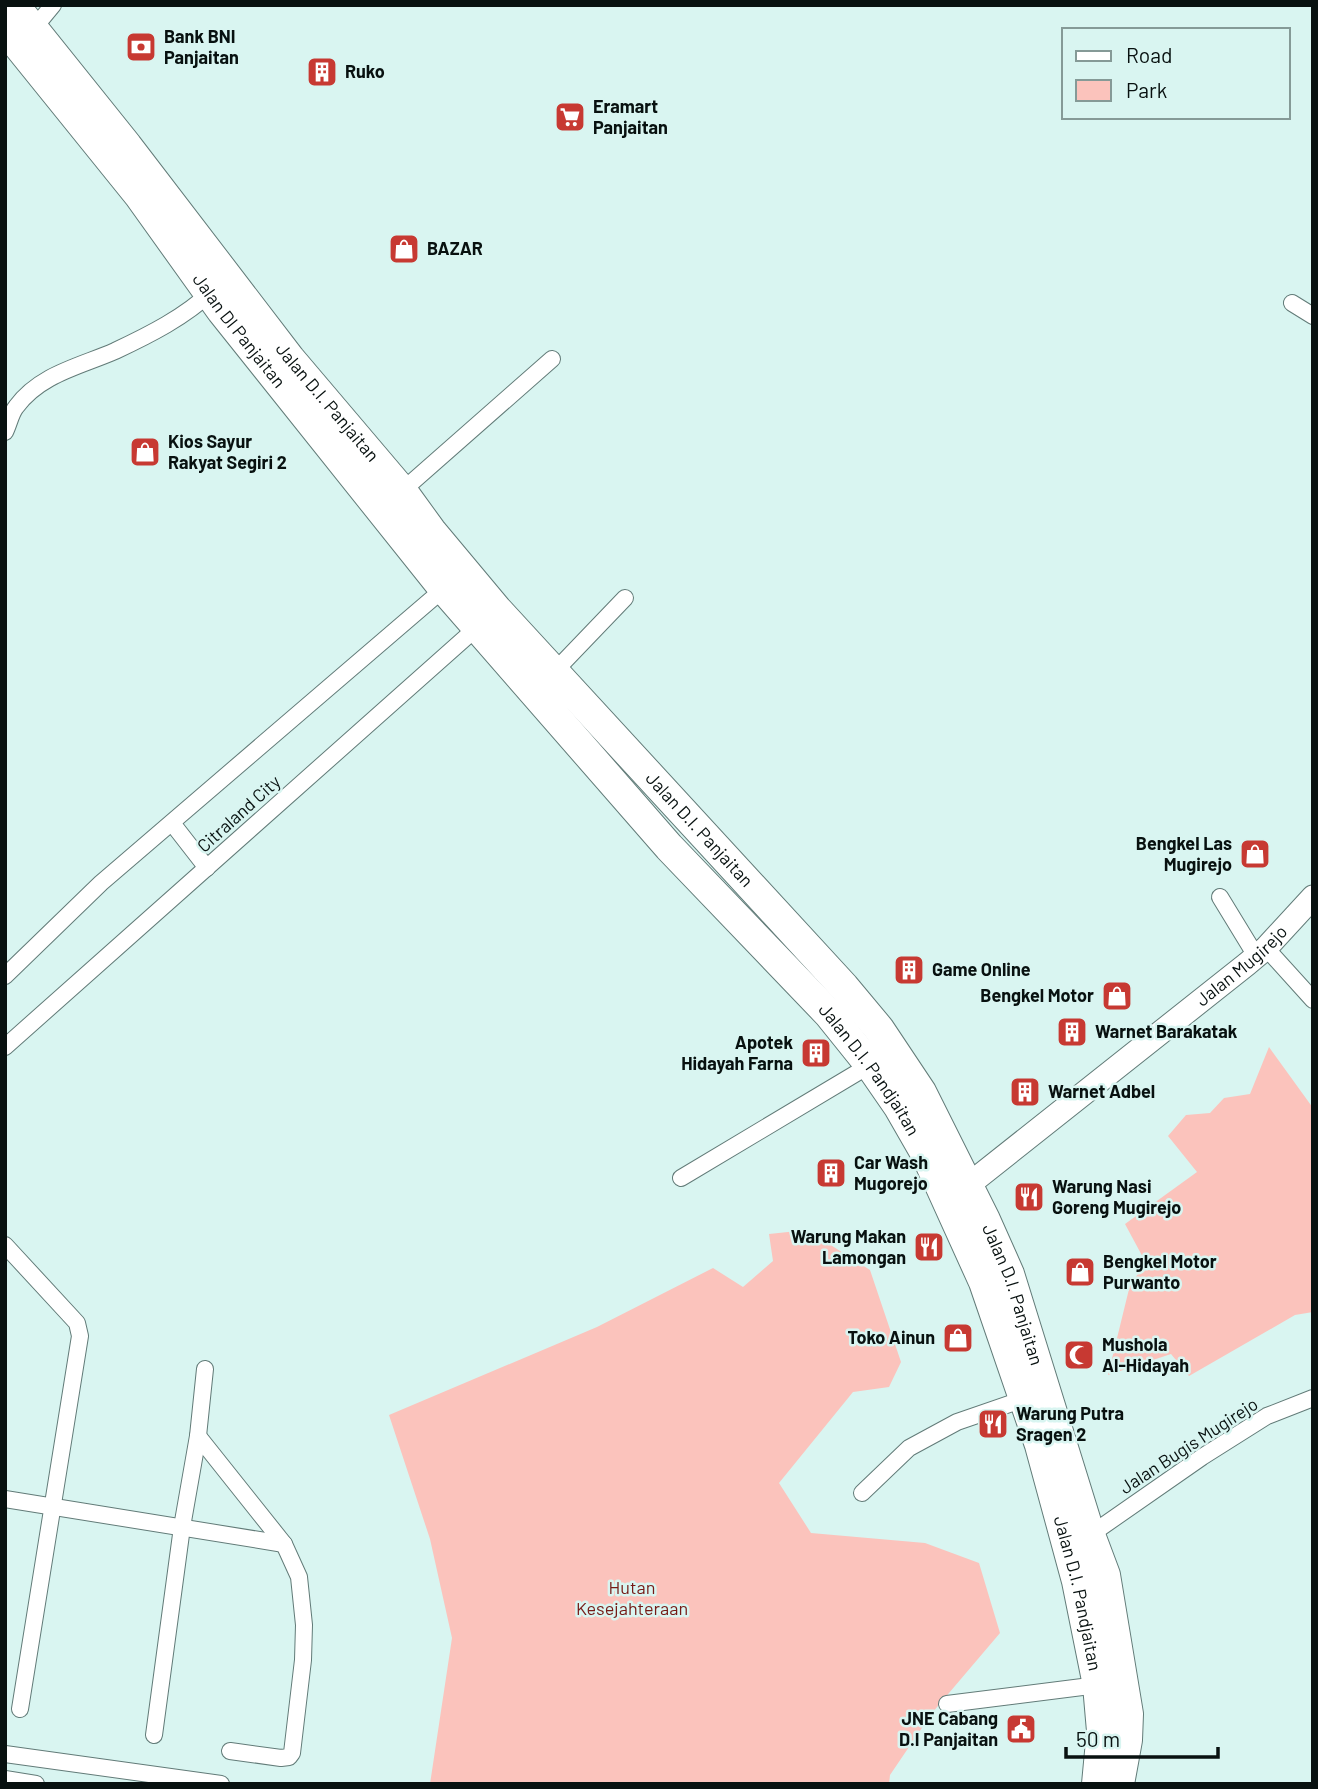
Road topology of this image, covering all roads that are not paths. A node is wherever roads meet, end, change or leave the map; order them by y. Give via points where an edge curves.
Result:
1 (14, 5) edge
2 (37, 16) edge
3 (218, 285) junction
4 (1292, 303) dead end
5 (1313, 316) edge
6 (552, 359) dead end
7 (5, 432) edge
8 (402, 491) junction
9 (454, 579) junction
10 (625, 598) dead end
11 (487, 619) junction
12 (554, 672) junction
13 (172, 823) junction
14 (207, 868) junction
15 (1220, 897) dead end
16 (1313, 897) edge
17 (1261, 952) junction
18 (5, 976) edge
19 (1313, 1000) edge
20 (5, 1047) edge
21 (870, 1065) junction
22 (681, 1178) dead end
23 (958, 1193) junction
24 (5, 1245) edge
25 (205, 1369) dead end
26 (1313, 1398) edge
27 (1024, 1399) junction
28 (198, 1436) junction
29 (862, 1493) dead end
30 (5, 1499) edge
31 (54, 1507) junction
32 (182, 1527) junction
33 (1090, 1535) junction
34 (284, 1544) junction
35 (1098, 1685) junction
36 (947, 1704) dead end
37 (20, 1709) dead end
38 (154, 1735) dead end
39 (230, 1751) dead end
40 (5, 1754) edge
41 (5, 1779) edge
42 (36, 1784) edge
43 (221, 1784) edge
44 (1097, 1784) edge
45 (1119, 1784) edge

1 - 2 highway
2 - 3 highway, Jalan DI Panjaitan via 139,195
3 - 7 street via 171,322 45,382 16,407
3 - 8 highway, Jalan D.I. Panjaitan via 290,359
3 - 9 highway, Jalan DI Panjaitan
4 - 5 street
6 - 8 street
8 - 9 highway, Jalan D.I. Panjaitan
9 - 11 highway, Jalan DI Panjaitan
9 - 13 street, Citraland City
10 - 12 street
11 - 12 highway, Jalan D.I. Panjaitan
11 - 14 street, Citraland City
11 - 21 highway, Jalan D.I. Pandjaitan via 669,847 829,1014
12 - 23 highway, Jalan D.I. Panjaitan via 879,1029 921,1092
13 - 14 street
13 - 18 street, Citraland City via 101,883
14 - 20 street, Citraland City
15 - 17 street
16 - 17 street, Jalan Mugirejo
17 - 19 street
17 - 23 street, Jalan Mugirejo
21 - 22 street
21 - 23 highway, Jalan D.I. Pandjaitan via 926,1154
23 - 27 highway, Jalan D.I. Pandjaitan
23 - 33 highway, Jalan D.I. Panjaitan via 985,1220 1009,1273
24 - 31 street via 79,1329
25 - 28 street
26 - 33 street, Jalan Bugis Mugirejo via 1267,1416
27 - 29 street via 957,1422 909,1448
27 - 35 highway, Jalan D.I. Pandjaitan via 1077,1581
28 - 32 street
28 - 34 street
30 - 31 street
31 - 32 street
31 - 37 street
32 - 34 street
32 - 38 street
33 - 45 highway, Jalan D.I. Panjaitan via 1105,1575 1128,1714
34 - 39 street via 299,1577 304,1625 292,1754 281,1758
35 - 36 street
35 - 44 highway, Jalan D.I. Pandjaitan via 1102,1731
40 - 43 street
41 - 42 street

